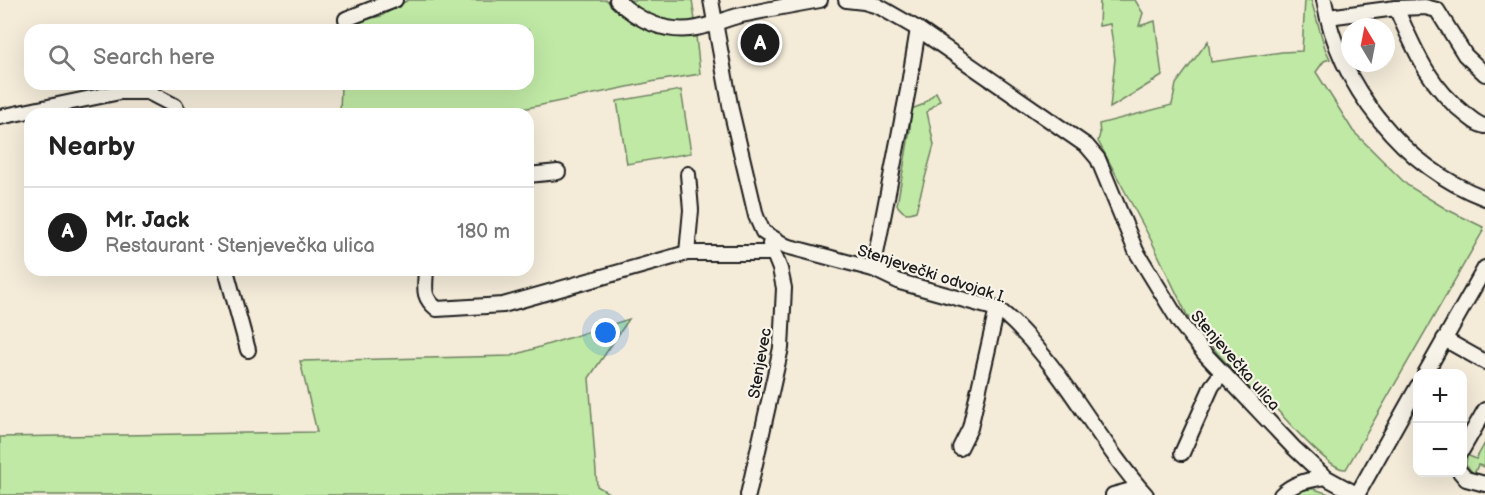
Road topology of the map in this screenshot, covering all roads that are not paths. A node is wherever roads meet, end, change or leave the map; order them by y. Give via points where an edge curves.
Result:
1 (395, 0) edge
2 (617, 0) edge
3 (711, 0) edge
4 (820, 0) edge
5 (846, 0) edge
6 (1324, 0) edge
7 (864, 1) edge
8 (1396, 8) junction
9 (1328, 17) junction
10 (346, 19) dead end
11 (716, 22) junction
12 (918, 29) junction
13 (1485, 74) edge
14 (43, 108) edge
15 (176, 108) edge
16 (24, 112) edge
17 (0, 117) edge
18 (1485, 126) edge
19 (558, 172) dead end
20 (534, 174) edge
21 (688, 174) dead end
22 (1485, 198) edge
23 (768, 237) junction
24 (687, 253) junction
25 (772, 253) junction
26 (1485, 268) edge
27 (873, 269) junction
28 (228, 276) edge
29 (426, 276) edge
30 (997, 309) junction
31 (1444, 339) junction
32 (248, 350) dead end
33 (1485, 362) edge
34 (1428, 369) edge
35 (1222, 373) junction
36 (1413, 395) edge
37 (1485, 410) edge
38 (1467, 441) edge
39 (960, 448) dead end
40 (1182, 453) dead end
41 (1326, 477) junction
42 (1465, 477) edge
43 (1485, 484) edge
44 (1143, 491) edge
45 (748, 495) edge
46 (1113, 495) edge
47 (1281, 495) edge
48 (1358, 495) edge

1 - 10 street
2 - 11 street via 655,25 687,29
3 - 11 street, Stenjevec
4 - 11 street
5 - 7 street, Stenjevečka ulica
6 - 9 street
7 - 12 street, Stenjevečka ulica
8 - 9 street
8 - 13 street via 1437,10 1465,55
8 - 18 street via 1423,68 1437,89
9 - 22 street via 1349,76 1382,121 1431,167 1468,192
11 - 23 street, Stenjevec via 750,192 759,226
12 - 27 street
12 - 35 street, Stenjevečka ulica via 1087,146 1098,159 1146,270 1180,323
14 - 15 street via 120,92 148,92
16 - 17 street
19 - 20 street
21 - 24 street via 691,210
23 - 25 street, Stenjevec
23 - 27 street, Stenjevečki odvojak I. via 805,252
24 - 25 street
24 - 29 street via 504,305 437,309 428,302
25 - 45 street, Stenjevec via 784,288 781,348
26 - 31 street
27 - 30 street, Stenjevečki odvojak I. via 900,282
28 - 32 street
30 - 39 street via 970,428
30 - 44 street, Stenjevečki odvojak I. via 1047,360
31 - 33 street
31 - 34 street
35 - 40 street via 1212,386
35 - 41 street, Stenjevečka ulica
36 - 48 street
37 - 38 street
41 - 47 street via 1300,483
41 - 48 street, Stenjevečka ulica
42 - 43 street
44 - 46 street

